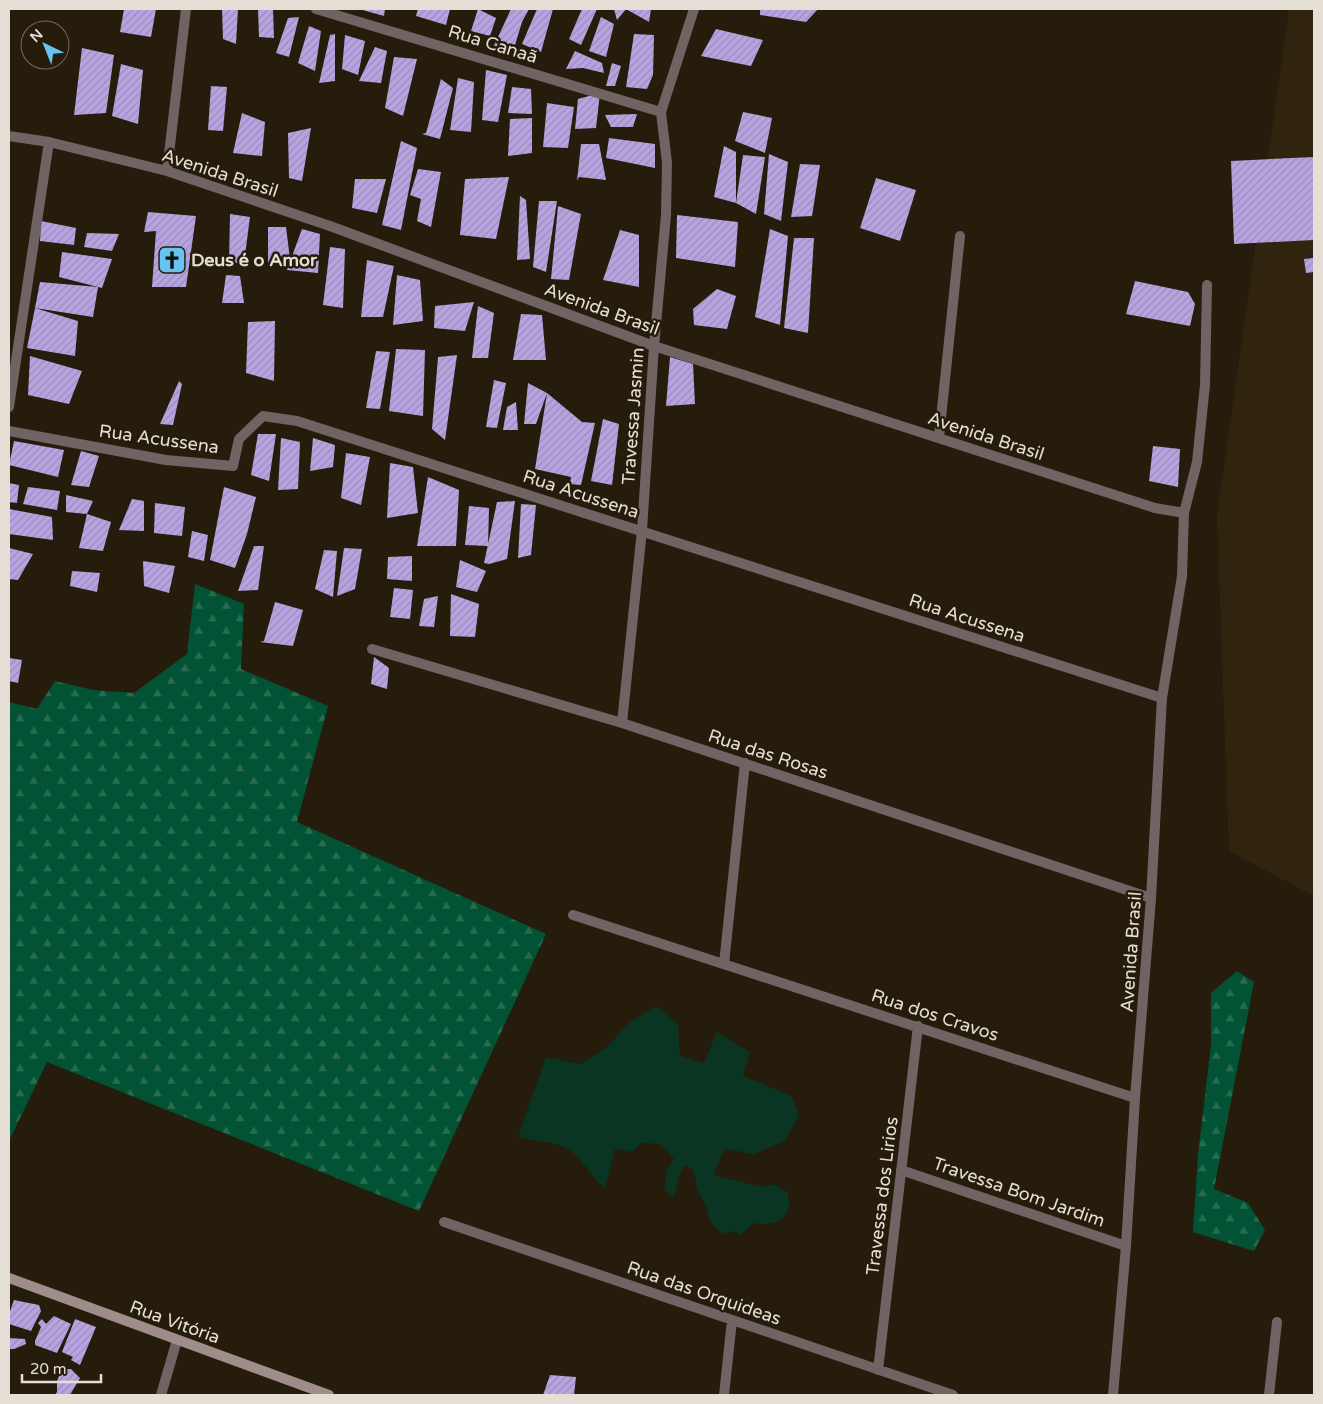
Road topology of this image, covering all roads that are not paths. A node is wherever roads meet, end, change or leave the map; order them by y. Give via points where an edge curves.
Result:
1 (186, 9) edge
2 (316, 9) edge
3 (694, 9) edge
4 (661, 112) junction
5 (9, 136) edge
6 (48, 142) junction
7 (167, 171) junction
8 (960, 236) dead end
9 (1207, 285) dead end
10 (9, 328) edge
11 (20, 330) junction
12 (654, 346) junction
13 (9, 407) edge
14 (9, 431) edge
15 (939, 437) junction
16 (1184, 513) junction
17 (642, 530) junction
18 (372, 649) dead end
19 (1162, 698) junction
20 (622, 723) junction
21 (745, 763) junction
22 (1151, 898) junction
23 (573, 915) dead end
24 (724, 964) junction
25 (918, 1026) junction
26 (1135, 1098) junction
27 (901, 1170) junction
28 (444, 1222) dead end
29 (1126, 1246) junction
30 (9, 1278) edge
31 (732, 1320) junction
32 (1277, 1322) dead end
33 (177, 1340) junction
34 (878, 1370) junction
35 (162, 1395) edge
36 (329, 1395) edge
37 (724, 1395) edge
38 (953, 1395) edge
39 (1113, 1395) edge
40 (1269, 1395) edge

1 - 7 street
2 - 4 street, Rua Canaã
3 - 4 street
4 - 12 street, Travessa Jasmin via 667,163 666,215
5 - 6 street, Avenida Brasil
6 - 7 street, Avenida Brasil
6 - 11 street
7 - 12 street, Avenida Brasil via 330,226
8 - 15 street
9 - 16 street, Avenida Brasil via 1205,385 1197,462
10 - 11 street
11 - 13 street
12 - 15 street, Avenida Brasil
12 - 17 street, Travessa Jasmin
14 - 17 street, Rua Acussena via 166,460 233,466 239,439 262,416 297,421
15 - 16 street, Avenida Brasil via 1154,508
16 - 19 street, Avenida Brasil via 1182,576
17 - 19 street, Rua Acussena
17 - 20 street, Travessa Jasmin
18 - 20 street, Rua das Rosas
19 - 22 street, Avenida Brasil
20 - 21 street, Rua das Rosas
21 - 22 street, Rua das Rosas
21 - 24 street
22 - 26 street, Avenida Brasil
23 - 24 street, Rua dos Cravos
24 - 25 street, Rua dos Cravos
25 - 26 street, Rua dos Cravos
25 - 27 street, Travessa dos Lirios
26 - 29 street, Avenida Brasil
27 - 29 street, Travessa Bom Jardim
27 - 34 street, Travessa dos Lirios
28 - 31 street, Rua das Orquideas
29 - 39 street, Avenida Brasil
30 - 33 street, Rua Vitória
31 - 34 street, Rua das Orquideas
31 - 37 street
32 - 40 street
33 - 35 street
33 - 36 street, Rua Vitória
34 - 38 street, Rua das Orquideas

